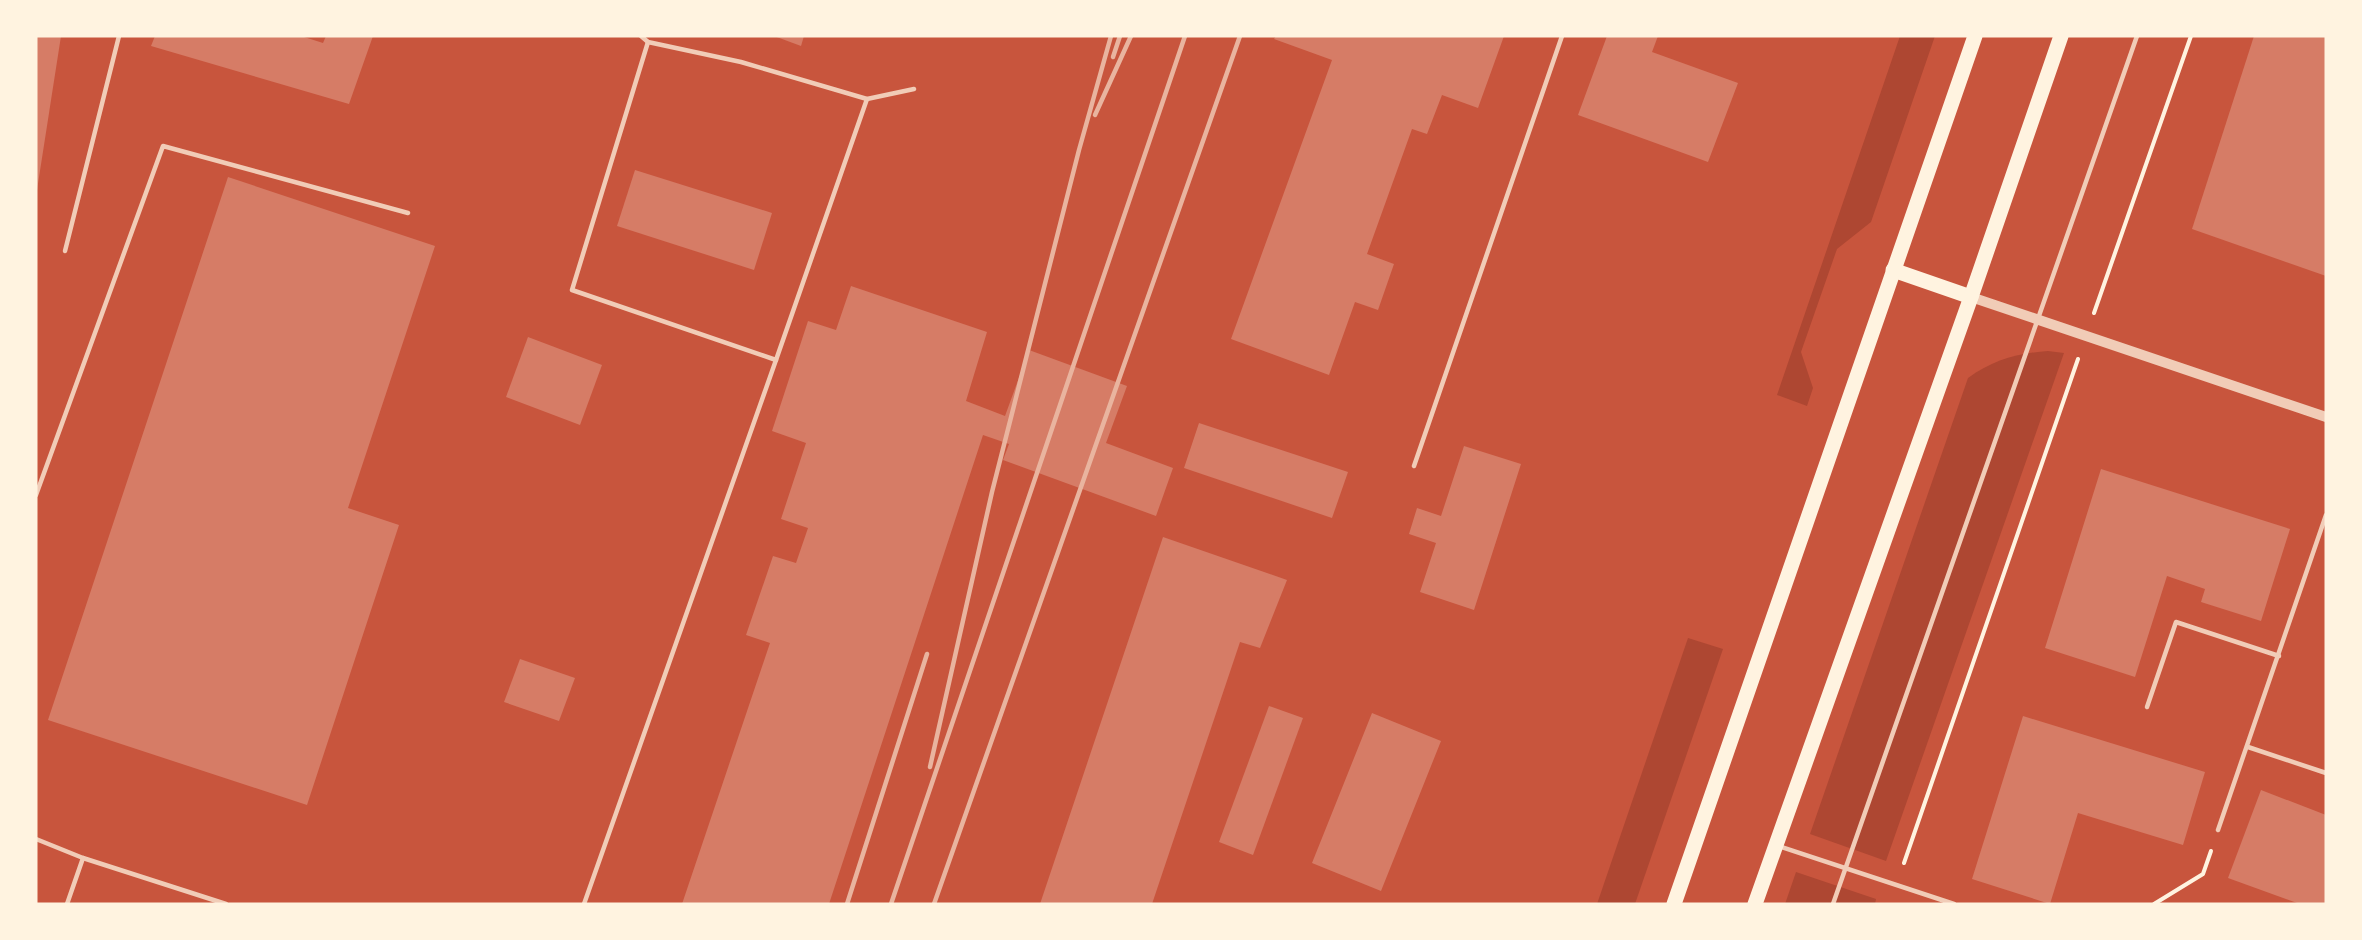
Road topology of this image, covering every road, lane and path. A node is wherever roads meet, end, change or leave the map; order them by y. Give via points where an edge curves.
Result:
1 (119, 36) edge
2 (641, 36) edge
3 (1562, 36) edge
4 (1975, 36) edge
5 (2061, 36) edge
6 (2138, 36) edge
7 (2191, 36) edge
8 (648, 42) junction
9 (914, 89) dead end
10 (867, 99) junction
11 (408, 213) dead end
12 (64, 251) dead end
13 (1893, 270) junction
14 (1971, 297) junction
15 (2037, 319) junction
16 (2086, 336) junction
17 (776, 360) junction
18 (2326, 417) edge
19 (1414, 466) dead end
20 (36, 495) edge
21 (2326, 515) edge
22 (2279, 656) junction
23 (2148, 707) dead end
24 (2248, 747) junction
25 (2326, 773) edge
26 (2218, 830) joint
27 (36, 839) edge
28 (1776, 845) junction
29 (83, 858) junction
30 (1846, 868) junction
31 (1896, 885) junction
32 (67, 904) edge
33 (226, 904) edge
34 (584, 904) edge
35 (1674, 904) edge
36 (1755, 904) edge
37 (1833, 904) edge
38 (1954, 904) edge
39 (2154, 904) edge

1 - 12 lane
2 - 8 lane
3 - 19 lane
4 - 13 main road
5 - 14 main road
6 - 15 lane
7 - 16 path
8 - 10 lane via 741,62
8 - 17 lane via 572,290
9 - 10 lane
10 - 17 lane
11 - 20 lane via 163,146
13 - 14 main road
13 - 35 main road
14 - 15 street
14 - 28 main road
15 - 16 street
15 - 30 lane
16 - 18 street
16 - 31 path
17 - 34 lane
21 - 22 lane
22 - 23 lane via 2176,622
22 - 24 lane
24 - 25 lane
24 - 26 lane
26 - 39 path via 2203,874
27 - 29 lane
28 - 30 lane
28 - 36 main road
29 - 32 lane
29 - 33 lane
30 - 31 lane
30 - 37 lane
31 - 38 lane

